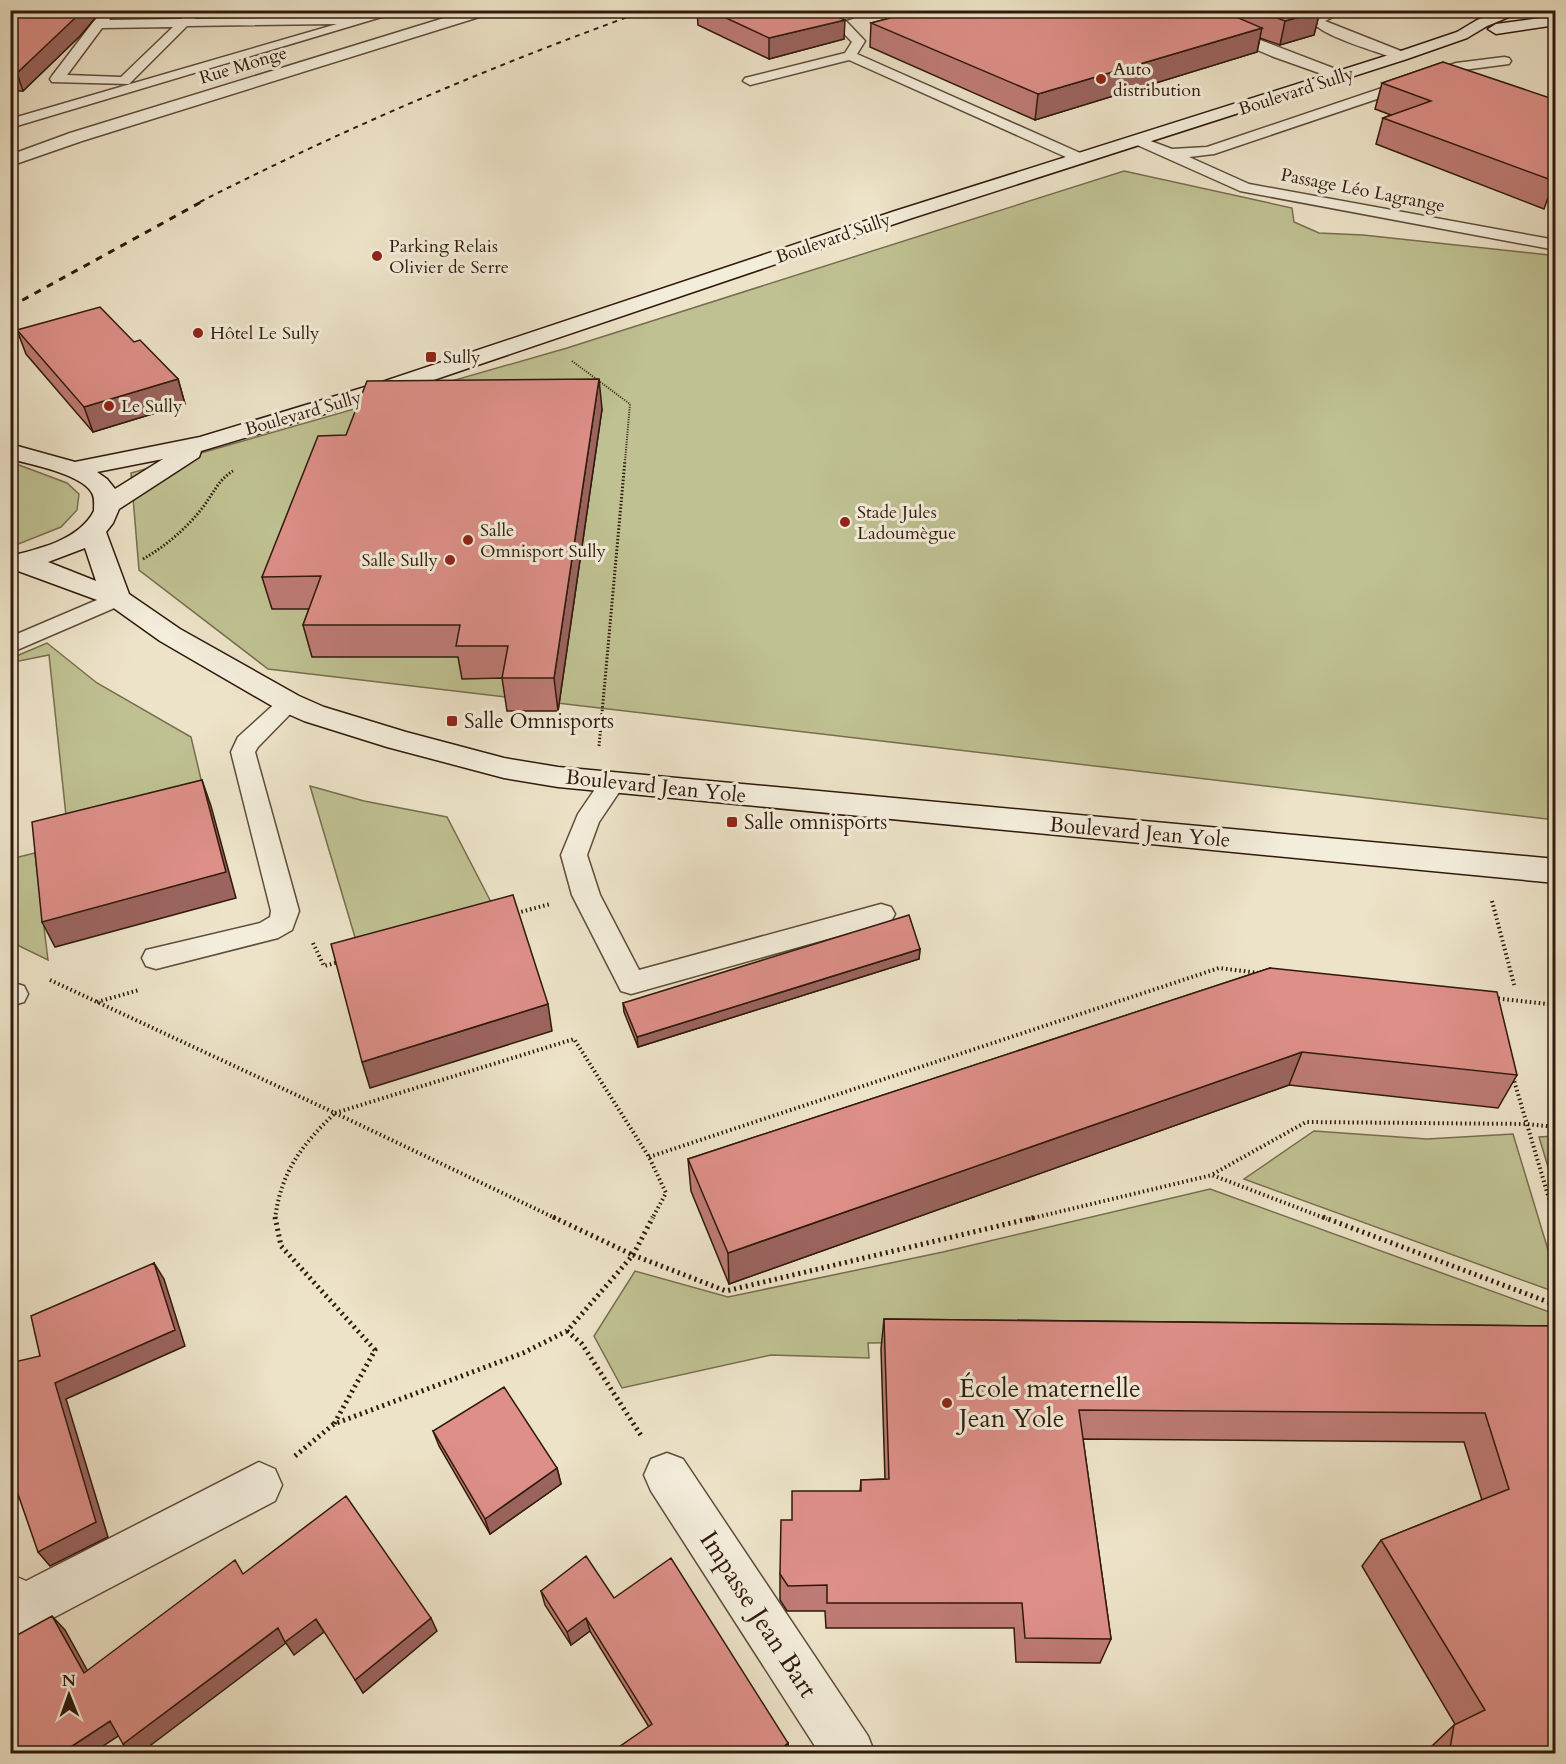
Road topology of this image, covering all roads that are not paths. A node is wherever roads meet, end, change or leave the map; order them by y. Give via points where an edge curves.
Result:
1 (112, 10) edge
2 (195, 10) edge
3 (399, 10) edge
4 (487, 10) edge
5 (868, 10) edge
6 (1170, 10) edge
7 (1341, 10) edge
8 (1519, 10) edge
9 (298, 16) edge
10 (1489, 17) edge
11 (365, 20) junction
12 (1556, 20) edge
13 (187, 22) junction
14 (98, 24) junction
15 (1462, 34) junction
16 (850, 56) junction
17 (1401, 56) junction
18 (1504, 61) dead end
19 (1373, 65) junction
20 (1345, 74) junction
21 (1417, 80) junction
22 (750, 81) dead end
23 (1392, 88) junction
24 (10, 124) edge
25 (1140, 141) junction
26 (1170, 154) junction
27 (1082, 159) junction
28 (10, 161) edge
29 (1556, 245) edge
30 (204, 442) junction
31 (10, 451) edge
32 (72, 470) junction
33 (108, 505) junction
34 (93, 531) junction
35 (16, 563) edge
36 (113, 587) junction
37 (10, 646) edge
38 (289, 703) junction
39 (613, 782) junction
40 (1556, 871) edge
41 (881, 914) dead end
42 (156, 958) dead end
43 (667, 1475) road end
44 (259, 1485) dead end
45 (10, 1598) edge
46 (850, 1754) edge

1 - 14 lane
2 - 13 lane
3 - 11 lane
4 - 28 main road, Rue Monge
5 - 16 lane via 836,19 858,41
6 - 20 lane
7 - 17 lane via 1318,22
8 - 10 main road, Boulevard Sully
9 - 11 lane
9 - 13 lane
10 - 15 main road, Boulevard Sully
11 - 24 lane
12 - 15 main road, Boulevard Sully
13 - 14 lane
13 - 14 lane via 124,81 57,79
15 - 17 main road, Boulevard Sully
16 - 22 lane
16 - 27 lane
17 - 19 main road, Boulevard Sully
18 - 21 lane via 1461,66
19 - 20 main road, Boulevard Sully
19 - 21 lane
20 - 23 lane
20 - 25 main road, Boulevard Sully
21 - 23 lane
23 - 26 lane via 1209,151
25 - 26 lane, Passage Léo Lagrange
25 - 27 main road, Boulevard Sully
26 - 29 lane, Passage Léo Lagrange via 1245,188
27 - 30 main road, Boulevard Sully via 393,386
30 - 32 main road, Boulevard Sully
30 - 33 main road, Boulevard Sully
31 - 32 main road
32 - 33 main road via 98,483
33 - 34 main road via 104,519
34 - 35 main road via 60,550
34 - 36 main road
35 - 36 main road, Boulevard Jean Yole
36 - 37 lane
36 - 38 main road, Boulevard Jean Yole via 170,635
38 - 39 main road, Boulevard Jean Yole via 398,740 504,768
38 - 42 lane via 247,743 243,752 285,911 282,923 268,931
39 - 40 main road, Boulevard Jean Yole
39 - 41 lane via 586,819 574,855 586,895 631,983
43 - 46 main road, Impasse Jean Bart
44 - 45 main road via 15,1612

